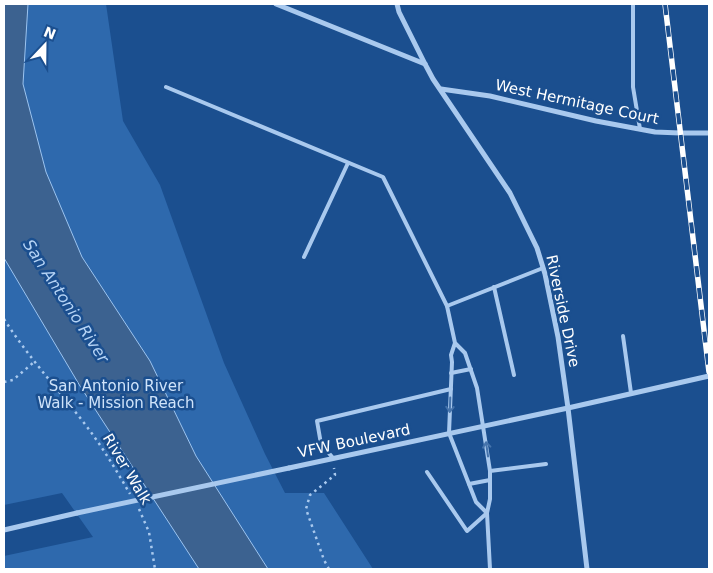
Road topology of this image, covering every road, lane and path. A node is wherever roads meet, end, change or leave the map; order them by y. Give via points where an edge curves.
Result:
1 (276, 4) edge
2 (397, 4) edge
3 (633, 4) edge
4 (425, 64) junction
5 (166, 87) dead end
6 (440, 90) junction
7 (640, 129) junction
8 (709, 133) edge
9 (348, 163) junction
10 (304, 257) dead end
11 (543, 268) junction
12 (494, 287) junction
13 (447, 306) junction
14 (4, 319) edge
15 (623, 336) dead end
16 (455, 342) junction
17 (34, 362) junction
18 (471, 369) junction
19 (451, 373) junction
20 (514, 376) dead end
21 (709, 376) edge
22 (4, 382) edge
23 (451, 389) junction
24 (631, 394) junction
25 (568, 408) junction
26 (484, 426) junction
27 (449, 433) junction
28 (333, 458) junction
29 (546, 464) dead end
30 (490, 470) junction
31 (428, 472) dead end
32 (490, 480) junction
33 (469, 484) junction
34 (134, 501) dead end
35 (138, 509) dead end
36 (487, 513) junction
37 (4, 530) edge
38 (155, 569) edge
39 (329, 569) edge
40 (490, 569) edge
41 (587, 569) edge

1 - 4 street
2 - 4 street, Riverside Drive
3 - 7 lane via 633,87
4 - 6 street, Riverside Drive
5 - 9 lane
6 - 7 street, West Hermitage Court via 490,96
6 - 11 street, Riverside Drive via 510,193 537,248
7 - 8 street, West Hermitage Court
9 - 10 lane
9 - 13 lane via 383,177
11 - 12 lane
11 - 25 street, Riverside Drive via 558,337
12 - 13 lane
12 - 20 lane
13 - 16 lane
14 - 17 path, River Walk
15 - 24 lane
16 - 18 lane via 465,353
16 - 19 lane
17 - 22 path via 13,380
17 - 34 path, River Walk via 93,435
18 - 19 lane
18 - 26 lane
19 - 23 lane
21 - 24 street, VFW Boulevard
23 -> 27 lane
23 - 28 lane via 318,421 321,444
24 - 25 street, VFW Boulevard
25 - 26 street, VFW Boulevard
25 - 41 street, Riverside Drive
26 - 27 street, VFW Boulevard
30 -> 26 lane
27 - 28 street, VFW Boulevard
27 - 33 lane
28 - 37 street, VFW Boulevard, bridge
28 - 39 path via 335,475 310,495 306,509
29 - 30 lane
30 - 32 lane
31 - 36 lane via 467,531
32 - 33 lane
32 - 36 lane
33 - 36 lane via 476,502
35 - 38 path, River Walk via 149,532
36 - 40 lane

